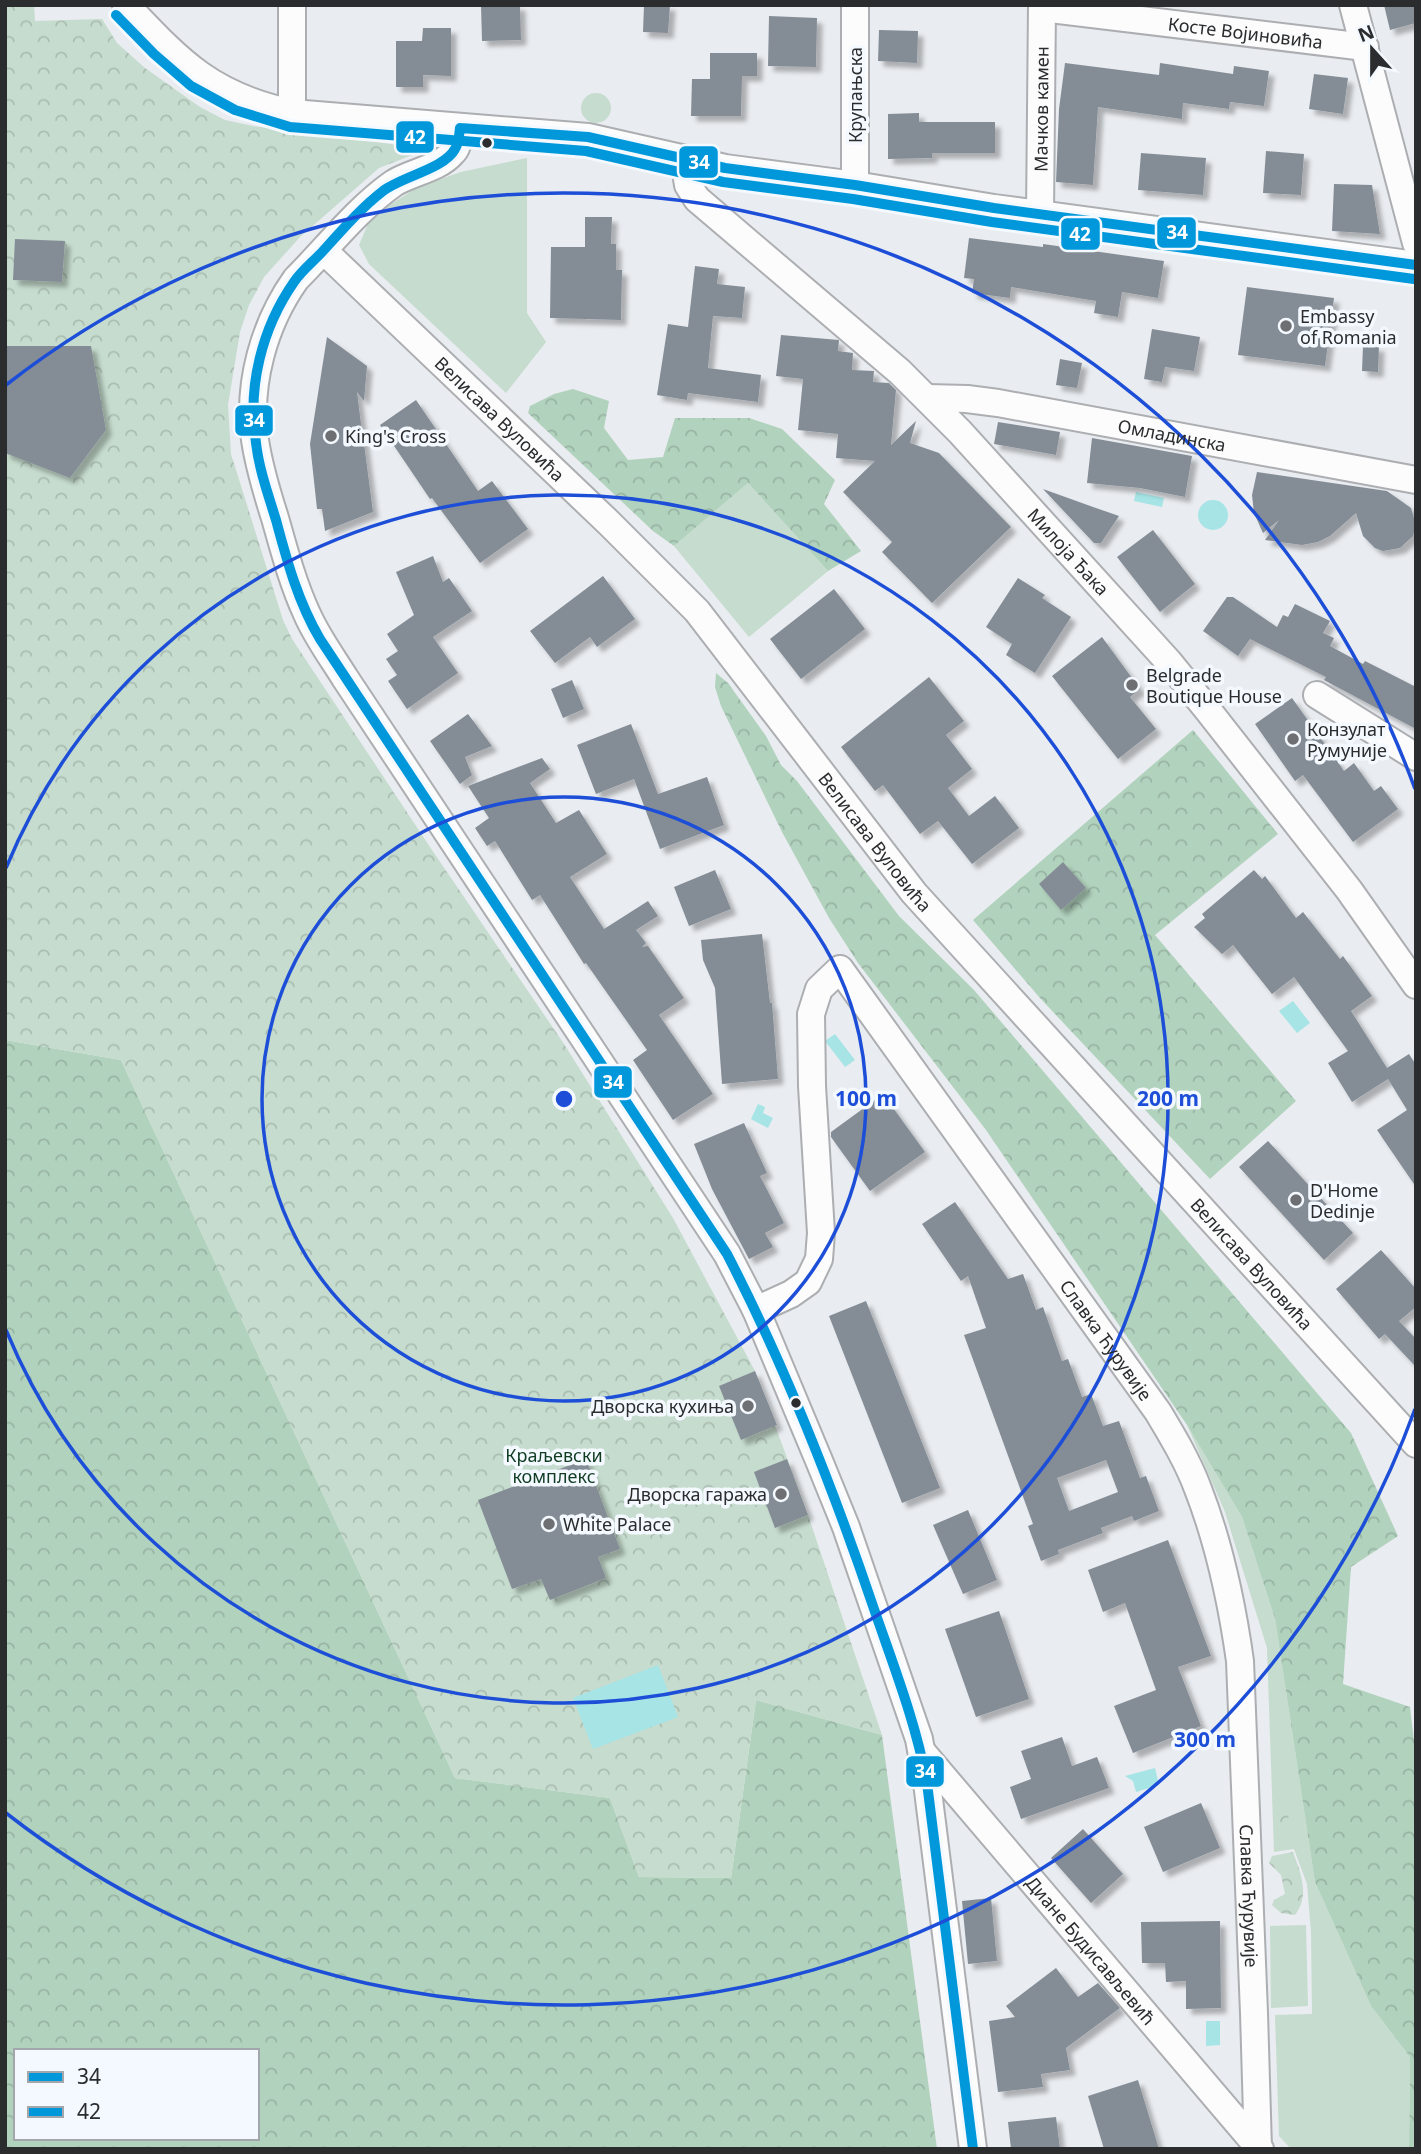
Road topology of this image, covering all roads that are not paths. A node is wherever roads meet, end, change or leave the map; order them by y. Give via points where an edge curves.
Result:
1 (125, 5) edge
2 (292, 5) edge
3 (855, 5) edge
4 (1353, 5) edge
5 (1042, 6) edge
6 (139, 15) edge
7 (1365, 47) junction
8 (292, 113) junction
9 (460, 128) junction
10 (684, 160) junction
11 (855, 185) junction
12 (1040, 214) junction
13 (1416, 243) edge
14 (324, 251) junction
15 (1416, 265) edge
16 (928, 398) junction
17 (1416, 480) edge
18 (1317, 695) dead end
19 (1416, 757) edge
20 (1416, 985) edge
21 (756, 1310) junction
22 (1416, 1444) edge
23 (922, 1752) junction
24 (1258, 2148) edge
25 (973, 2149) edge

1 - 6 street
2 - 8 street
3 - 11 street, Крупањска
4 - 7 street
5 - 7 street, Косте Војиновића
5 - 12 street, Мачков камен
6 - 8 street via 170,52 214,84 259,105
7 - 13 street
8 - 9 street
9 - 10 street via 588,137
9 - 14 street via 454,152 394,183
10 - 11 street
10 - 16 street, Милоја Ђака via 688,185 706,208
11 - 12 street
12 - 15 street
14 - 21 street via 296,279 279,306 261,352 253,398 260,464 302,602 345,678 719,1243
14 - 22 street, Велисава Вуловића via 697,611 914,893
16 - 17 street, Омладинска via 998,403
16 - 20 street, Милоја Ђака via 1184,680 1341,880
18 - 19 street
21 - 23 street via 846,1527
21 - 24 street, Славка Ћурувије via 808,1282 819,1258 811,1014 819,989 840,969 1158,1412 1207,1513 1240,1661
23 - 24 street, Диане Будисављевић
23 - 25 street

